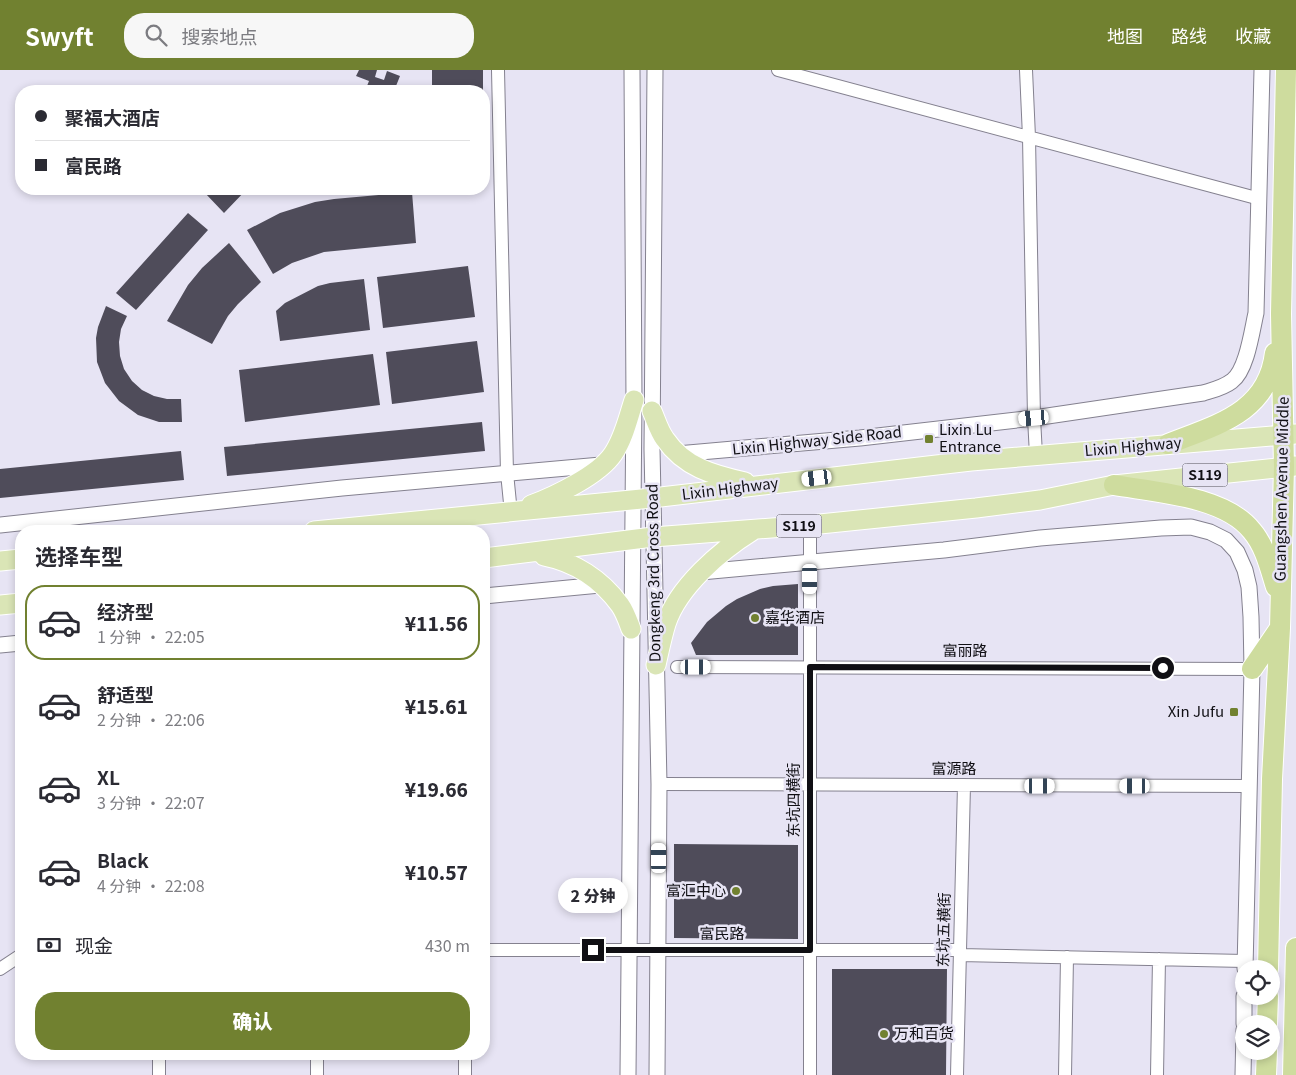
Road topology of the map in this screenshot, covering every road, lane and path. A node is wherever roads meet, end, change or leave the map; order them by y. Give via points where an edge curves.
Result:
1 (498, 70) edge
2 (632, 70) edge
3 (655, 70) edge
4 (778, 70) edge
5 (1026, 70) edge
6 (1262, 70) edge
7 (1286, 70) edge
8 (1029, 137) junction
9 (1260, 199) junction
10 (1281, 314) junction
11 (634, 400) junction
12 (652, 411) junction
13 (1034, 418) junction
14 (1290, 435) edge
15 (1168, 444) junction
16 (677, 454) junction
17 (1036, 455) junction
18 (601, 466) junction
19 (1290, 466) edge
20 (507, 473) junction
21 (761, 485) junction
22 (1114, 485) junction
23 (652, 498) junction
24 (633, 500) junction
25 (511, 513) junction
26 (0, 525) edge
27 (380, 525) edge
28 (810, 525) junction
29 (754, 530) junction
30 (653, 537) junction
31 (632, 540) junction
32 (530, 553) junction
33 (490, 557) edge
34 (15, 560) edge
35 (0, 562) edge
36 (810, 562) junction
37 (701, 572) junction
38 (600, 585) junction
39 (490, 595) edge
40 (1280, 602) junction
41 (15, 604) edge
42 (0, 605) edge
43 (1280, 628) junction
44 (631, 629) junction
45 (15, 644) edge
46 (0, 645) edge
47 (656, 665) junction
48 (677, 667) dead end
49 (810, 667) junction
50 (1252, 669) junction
51 (659, 784) junction
52 (810, 785) junction
53 (964, 785) junction
54 (1249, 786) junction
55 (1296, 948) edge
56 (490, 950) edge
57 (629, 950) junction
58 (658, 950) junction
59 (810, 950) junction
60 (960, 953) junction
61 (1067, 957) junction
62 (15, 959) edge
63 (1159, 959) junction
64 (1245, 960) edge
65 (1268, 960) edge
66 (1235, 964) edge
67 (0, 969) edge
68 (158, 1060) edge
69 (317, 1060) edge
70 (465, 1060) edge
71 (1243, 1060) edge
72 (1266, 1060) edge
73 (159, 1075) edge
74 (317, 1075) edge
75 (465, 1075) edge
76 (628, 1075) edge
77 (657, 1075) edge
78 (810, 1075) edge
79 (957, 1075) edge
80 (1065, 1075) edge
81 (1156, 1075) edge
82 (1243, 1075) edge
83 (1266, 1075) edge
84 (1293, 1075) edge

1 - 20 street
2 - 11 street, Dongkeng 3rd Cross Road
3 - 12 street, Dongkeng 3rd Cross Road
4 - 8 street
5 - 8 street
6 - 9 street
7 - 10 highway, Guangshen Avenue Middle
8 - 9 street
8 - 13 street
9 - 13 street, Lixin Highway Side Road via 1256,313 1241,368 1234,380 1203,393
10 - 14 highway, Guangshen Avenue Middle
10 - 15 highway via 1274,366 1258,397 1235,416
11 - 18 main road via 622,438 612,456
11 - 24 street, Dongkeng 3rd Cross Road
12 - 16 main road via 664,438
12 - 23 street, Dongkeng 3rd Cross Road
13 - 16 street, Lixin Highway Side Road
13 - 17 street
14 - 15 main road, Lixin Highway / S119
14 - 19 highway, Guangshen Avenue Middle
15 - 17 main road, Lixin Highway / S119
16 - 21 main road via 700,469
17 - 21 main road, Lixin Highway / S119
18 - 20 street
18 - 25 main road via 568,488
19 - 22 main road, S119
19 - 40 highway, Guangshen Avenue Middle
20 - 25 street
20 - 26 street
21 - 23 main road, Lixin Highway / S119
22 - 28 main road, S119 via 1040,500
22 - 40 highway via 1207,501 1244,522 1264,550
23 - 24 main road, Lixin Highway / S119
23 - 30 street, Dongkeng 3rd Cross Road
24 - 25 main road, Lixin Highway / S119
24 - 31 street, Dongkeng 3rd Cross Road
25 - 27 main road, Lixin Highway / S119
28 - 29 main road, S119
28 - 36 street, 东坑四横街
29 - 30 main road, S119
29 - 37 main road via 736,540
30 - 31 main road, S119
30 - 47 street, Dongkeng 3rd Cross Road
31 - 32 main road, S119
31 - 44 street, Dongkeng 3rd Cross Road
32 - 33 main road, S119
32 - 38 main road via 565,561 583,570
34 - 35 main road
36 - 37 street
36 - 49 street, 东坑四横街
36 - 50 street via 1049,537 1191,527 1226,540 1237,552 1245,570 1249,587
37 - 47 main road via 666,622
38 - 39 street
38 - 44 main road via 620,605
40 - 43 highway, Guangshen Avenue Middle
41 - 42 main road
43 - 50 highway
43 - 65 highway, Guangshen Avenue Middle via 1272,779
44 - 57 street, Dongkeng 3rd Cross Road
45 - 46 street
47 - 51 street, Dongkeng 3rd Cross Road
48 - 49 street, 富丽路
49 - 50 street, 富丽路
49 - 52 street, 东坑四横街
50 - 54 street
51 - 52 street, 富源路
51 - 58 street, Dongkeng 3rd Cross Road
52 - 53 street, 富源路
52 - 59 street, 东坑四横街
53 - 54 street, 富源路
53 - 60 street, 东坑五横街
54 - 64 street
55 - 84 highway
56 - 57 street, 富民路
57 - 58 street, 富民路
57 - 76 street, Dongkeng 3rd Cross Road
58 - 59 street, 富民路
58 - 77 street, Dongkeng 3rd Cross Road
59 - 60 street, 富民路
59 - 78 street, 东坑四横街
60 - 61 street, 富民路
60 - 79 street, 东坑五横街
61 - 63 street, 富民路
61 - 80 street
62 - 67 street
63 - 66 street, 富民路
63 - 81 street
68 - 73 street
69 - 74 street
70 - 75 street
71 - 82 street
72 - 83 highway

